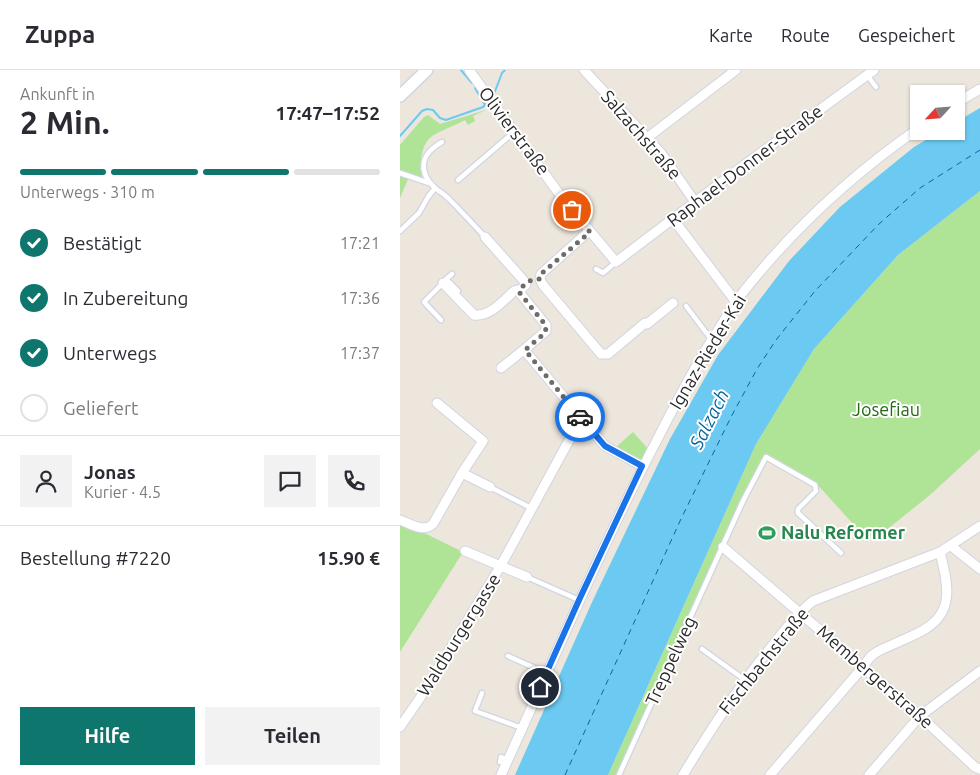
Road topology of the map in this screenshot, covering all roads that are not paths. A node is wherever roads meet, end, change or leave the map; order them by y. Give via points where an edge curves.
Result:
1 (427, 70) edge
2 (468, 70) edge
3 (584, 70) edge
4 (736, 70) edge
5 (868, 72) edge
6 (876, 88) dead end
7 (980, 89) edge
8 (400, 96) edge
9 (965, 98) edge
10 (515, 132) junction
11 (910, 135) edge
12 (647, 138) junction
13 (442, 142) dead end
14 (400, 173) edge
15 (458, 180) dead end
16 (431, 183) junction
17 (435, 188) junction
18 (447, 188) dead end
19 (442, 193) junction
20 (695, 202) junction
21 (672, 219) junction
22 (400, 231) edge
23 (590, 232) junction
24 (485, 237) joint
25 (616, 262) junction
26 (596, 268) dead end
27 (452, 274) dead end
28 (540, 279) junction
29 (443, 283) joint
30 (523, 287) junction
31 (454, 294) junction
32 (736, 302) junction
33 (673, 303) dead end
34 (686, 306) dead end
35 (442, 320) dead end
36 (711, 339) junction
37 (526, 348) junction
38 (501, 368) dead end
39 (437, 403) dead end
40 (585, 422) junction
41 (642, 466) junction
42 (462, 472) junction
43 (490, 487) joint
44 (532, 509) junction
45 (400, 520) edge
46 (980, 526) edge
47 (951, 546) junction
48 (723, 547) junction
49 (465, 551) dead end
50 (940, 552) junction
51 (841, 553) dead end
52 (500, 567) junction
53 (980, 569) edge
54 (527, 577) joint
55 (579, 600) junction
56 (799, 612) junction
57 (702, 649) dead end
58 (508, 656) dead end
59 (863, 667) junction
60 (980, 671) edge
61 (546, 673) junction
62 (745, 680) junction
63 (482, 694) dead end
64 (920, 716) junction
65 (400, 727) edge
66 (522, 728) junction
67 (977, 768) edge
68 (501, 775) edge
69 (619, 775) edge
70 (683, 775) edge
71 (770, 775) edge
72 (869, 775) edge
73 (968, 775) edge

1 - 8 main road
2 - 10 street, Olivierstraße
3 - 12 street, Salzachstraße
4 - 12 street
5 - 6 lane
5 - 20 street, Raphael-Donner-Straße
7 - 9 street
10 - 15 lane
10 - 23 street, Olivierstraße
11 - 32 street, Ignaz-Rieder-Kai via 825,202
12 - 20 street, Salzachstraße
13 - 16 lane via 424,158 423,170
14 - 16 lane
16 - 17 lane
17 - 19 lane
17 - 22 lane via 419,213
18 - 19 lane
19 - 24 lane
20 - 21 street, Raphael-Donner-Straße
21 - 25 street, Raphael-Donner-Straße
21 - 32 street
23 - 25 street, Olivierstraße
23 - 28 street via 541,274
24 - 30 street
25 - 26 lane via 603,273
27 - 31 lane via 446,280 458,290
28 - 30 street via 534,278
28 - 33 street via 604,355
29 - 31 street
29 - 35 lane via 424,302
30 - 31 street via 487,314 479,316 474,315
30 - 37 street via 519,292 546,328 545,333
32 - 36 street, Ignaz-Rieder-Kai
34 - 36 lane
36 - 41 street, Ignaz-Rieder-Kai
37 - 38 street
37 - 40 street
39 - 42 street via 483,441
40 - 41 street via 605,446
40 - 44 street, Waldburgergasse via 573,433
41 - 55 street, Ignaz-Rieder-Kai
42 - 43 street
42 - 45 street via 434,524 422,528
43 - 44 lane
44 - 52 street, Waldburgergasse
46 - 47 street, Fischbachstraße
47 - 50 street, Fischbachstraße
47 - 53 street
48 - 51 lane, Treppelweg via 766,457 814,486 816,492 798,509 798,513
48 - 56 street, Membergerstraße
48 - 69 lane, Treppelweg
49 - 52 street, Waldburgergasse
50 - 56 street, Fischbachstraße via 814,601
50 - 59 street via 947,580 947,598 941,616 926,629 870,655
52 - 54 street, Waldburgergasse
52 - 65 street, Waldburgergasse
54 - 55 lane
55 - 61 street, Ignaz-Rieder-Kai
56 - 59 street, Membergerstraße
56 - 62 street, Fischbachstraße
57 - 62 lane
58 - 61 lane
59 - 64 street, Membergerstraße
59 - 71 street
60 - 64 street
61 - 66 street, Ignaz-Rieder-Kai
62 - 70 street, Fischbachstraße
63 - 66 lane via 475,711
64 - 67 street, Membergerstraße
64 - 72 street
66 - 68 street, Ignaz-Rieder-Kai via 504,761
67 - 73 street

